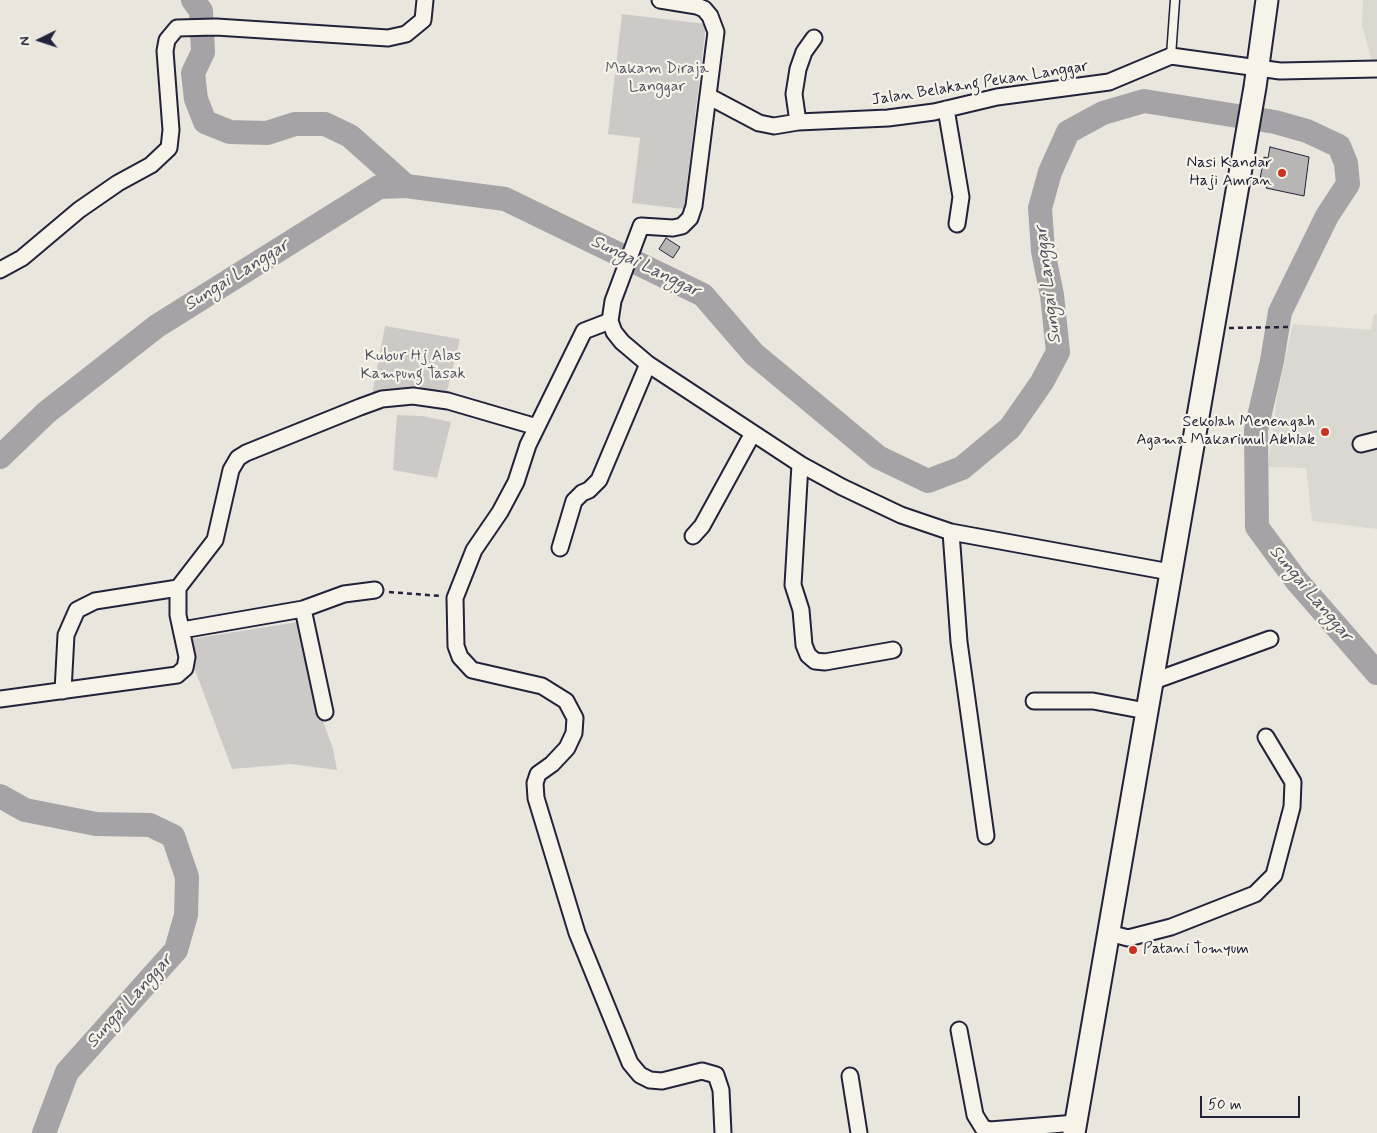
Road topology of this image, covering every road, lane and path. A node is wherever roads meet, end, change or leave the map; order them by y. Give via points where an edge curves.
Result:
1 (425, 0) edge
2 (660, 0) edge
3 (1175, 0) edge
4 (1267, 0) edge
5 (814, 38) dead end
6 (1171, 56) junction
7 (1377, 70) edge
8 (1257, 77) junction
9 (708, 96) junction
10 (946, 109) junction
11 (798, 122) junction
12 (957, 224) dead end
13 (0, 270) edge
14 (610, 321) junction
15 (1290, 327) dead end
16 (1212, 329) junction
17 (648, 364) junction
18 (537, 427) junction
19 (753, 433) junction
20 (1377, 440) edge
21 (1361, 444) dead end
22 (800, 464) junction
23 (951, 532) junction
24 (693, 536) dead end
25 (560, 548) dead end
26 (1170, 572) junction
27 (178, 588) junction
28 (375, 590) joint
29 (455, 598) junction
30 (303, 609) junction
31 (182, 630) junction
32 (1270, 639) dead end
33 (893, 650) dead end
34 (1151, 682) junction
35 (63, 691) junction
36 (0, 699) edge
37 (1034, 701) dead end
38 (1146, 711) junction
39 (325, 712) dead end
40 (1266, 737) dead end
41 (986, 836) dead end
42 (1109, 933) junction
43 (959, 1030) dead end
44 (850, 1076) dead end
45 (1075, 1128) edge
46 (723, 1133) edge
47 (859, 1133) edge

1 - 13 street via 423,20 406,34 388,38 216,27 177,28 167,40 165,51 172,130 170,148 151,166 118,183 79,210 22,258
2 - 9 street via 697,6 710,16 716,32
3 - 6 lane
4 - 8 main road
5 - 11 street via 798,69 794,94
6 - 8 street, Jalan Belakang Pekan Langgar
6 - 10 street, Jalan Belakang Pekan Langgar via 1109,82 998,97
7 - 8 street, Jalan Belakang Pekan Langgar via 1280,71
8 - 16 main road
9 - 11 street, Jalan Belakang Pekan Langgar via 759,123 774,126
9 - 14 street via 690,218 682,226 673,228 641,226
10 - 11 street, Jalan Belakang Pekan Langgar via 888,118
10 - 12 street via 961,197
14 - 17 street via 618,337
14 - 18 street via 584,332
15 - 16 path
16 - 26 main road
17 - 19 street
17 - 25 street via 599,480 574,501
18 - 27 street via 448,401 405,397 382,399 246,453 238,458 231,470 215,540
18 - 29 street via 516,482 474,550
19 - 22 street
19 - 24 street via 702,526
20 - 21 street
22 - 23 street via 901,515
22 - 33 street via 793,585 801,610 808,655 825,662
23 - 26 street
23 - 41 street via 959,642
26 - 34 main road
27 - 31 street via 176,600
27 - 35 street via 95,601 77,610 66,635
28 - 29 path
28 - 30 street via 344,594
29 - 46 street via 456,646 460,657 472,670 542,686 566,701 575,718 574,733 567,748 538,774 535,782 536,798 577,933 630,1063 640,1076 650,1080 662,1081 702,1071 716,1075 721,1090
30 - 31 street
30 - 39 street
31 - 35 street via 187,657 185,668 177,675
32 - 34 street
34 - 38 main road
35 - 36 street
37 - 38 street via 1093,701
38 - 42 main road
40 - 42 street via 1293,782 1292,807 1274,875 1255,894 1171,927 1128,938
42 - 45 main road
43 - 45 street via 975,1115 983,1128
44 - 47 street

